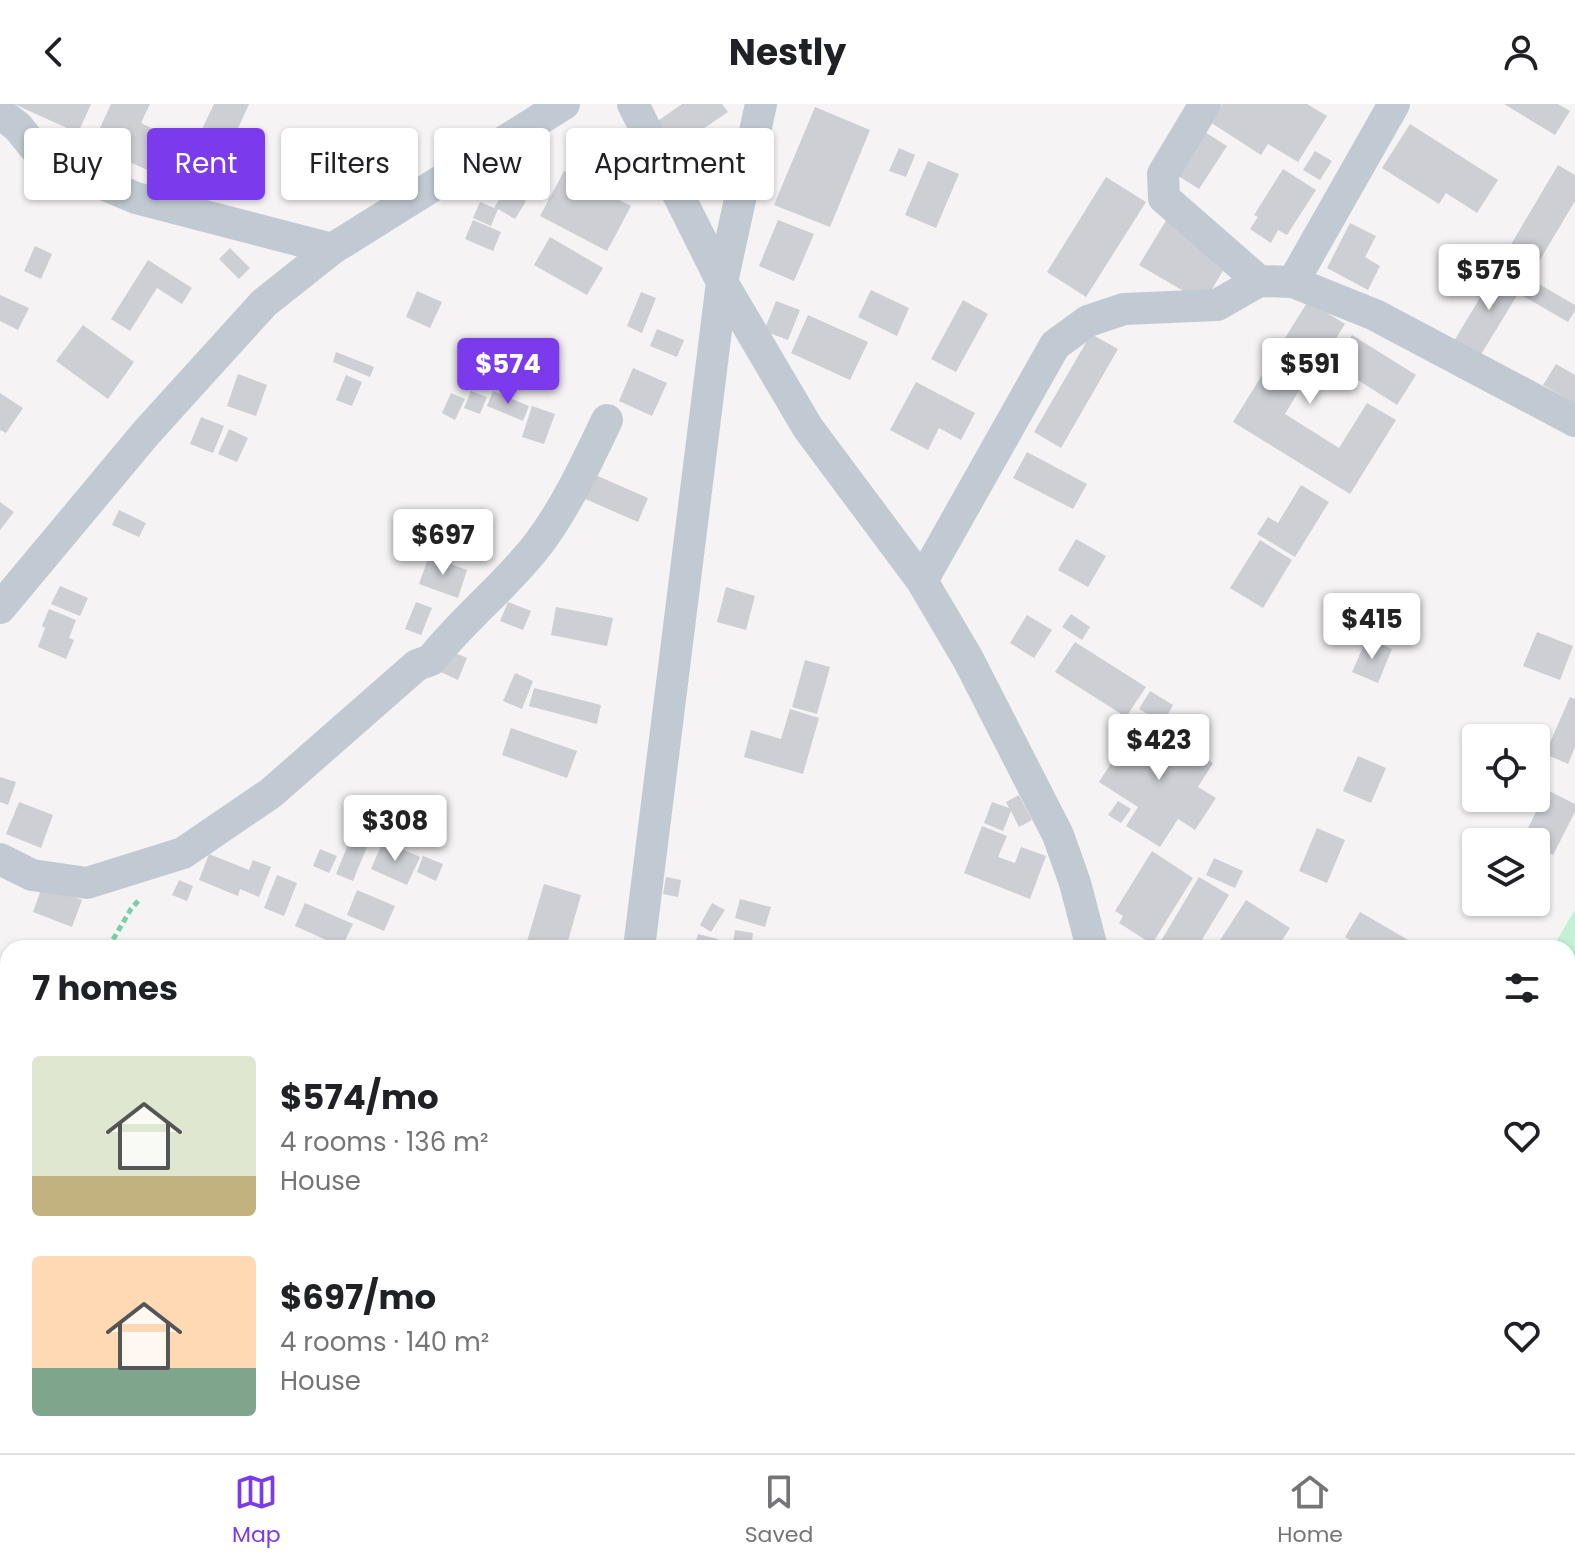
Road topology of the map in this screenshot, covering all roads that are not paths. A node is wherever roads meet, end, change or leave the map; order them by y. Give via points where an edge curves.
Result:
1 (564, 104) edge
2 (633, 104) edge
3 (761, 104) edge
4 (1205, 104) edge
5 (1394, 104) edge
6 (0, 113) edge
7 (332, 249) junction
8 (1259, 281) junction
9 (722, 282) junction
10 (1293, 282) junction
11 (607, 420) dead end
12 (1575, 421) edge
13 (922, 581) junction
14 (0, 608) edge
15 (0, 859) edge
16 (642, 940) edge
17 (1090, 940) edge

1 - 7 street
2 - 9 street
3 - 9 street
4 - 8 street via 1163,174 1164,198
5 - 10 street
6 - 7 street via 62,167 136,198
7 - 14 street via 264,303 146,433
8 - 10 street
8 - 13 street via 1217,305 1124,309 1088,321 1055,345
9 - 13 street via 808,428
9 - 16 street
10 - 12 street via 1375,315
11 - 15 street via 540,542 503,584 431,660 417,665 271,793 183,853 87,883 32,875
13 - 17 street via 1058,835

